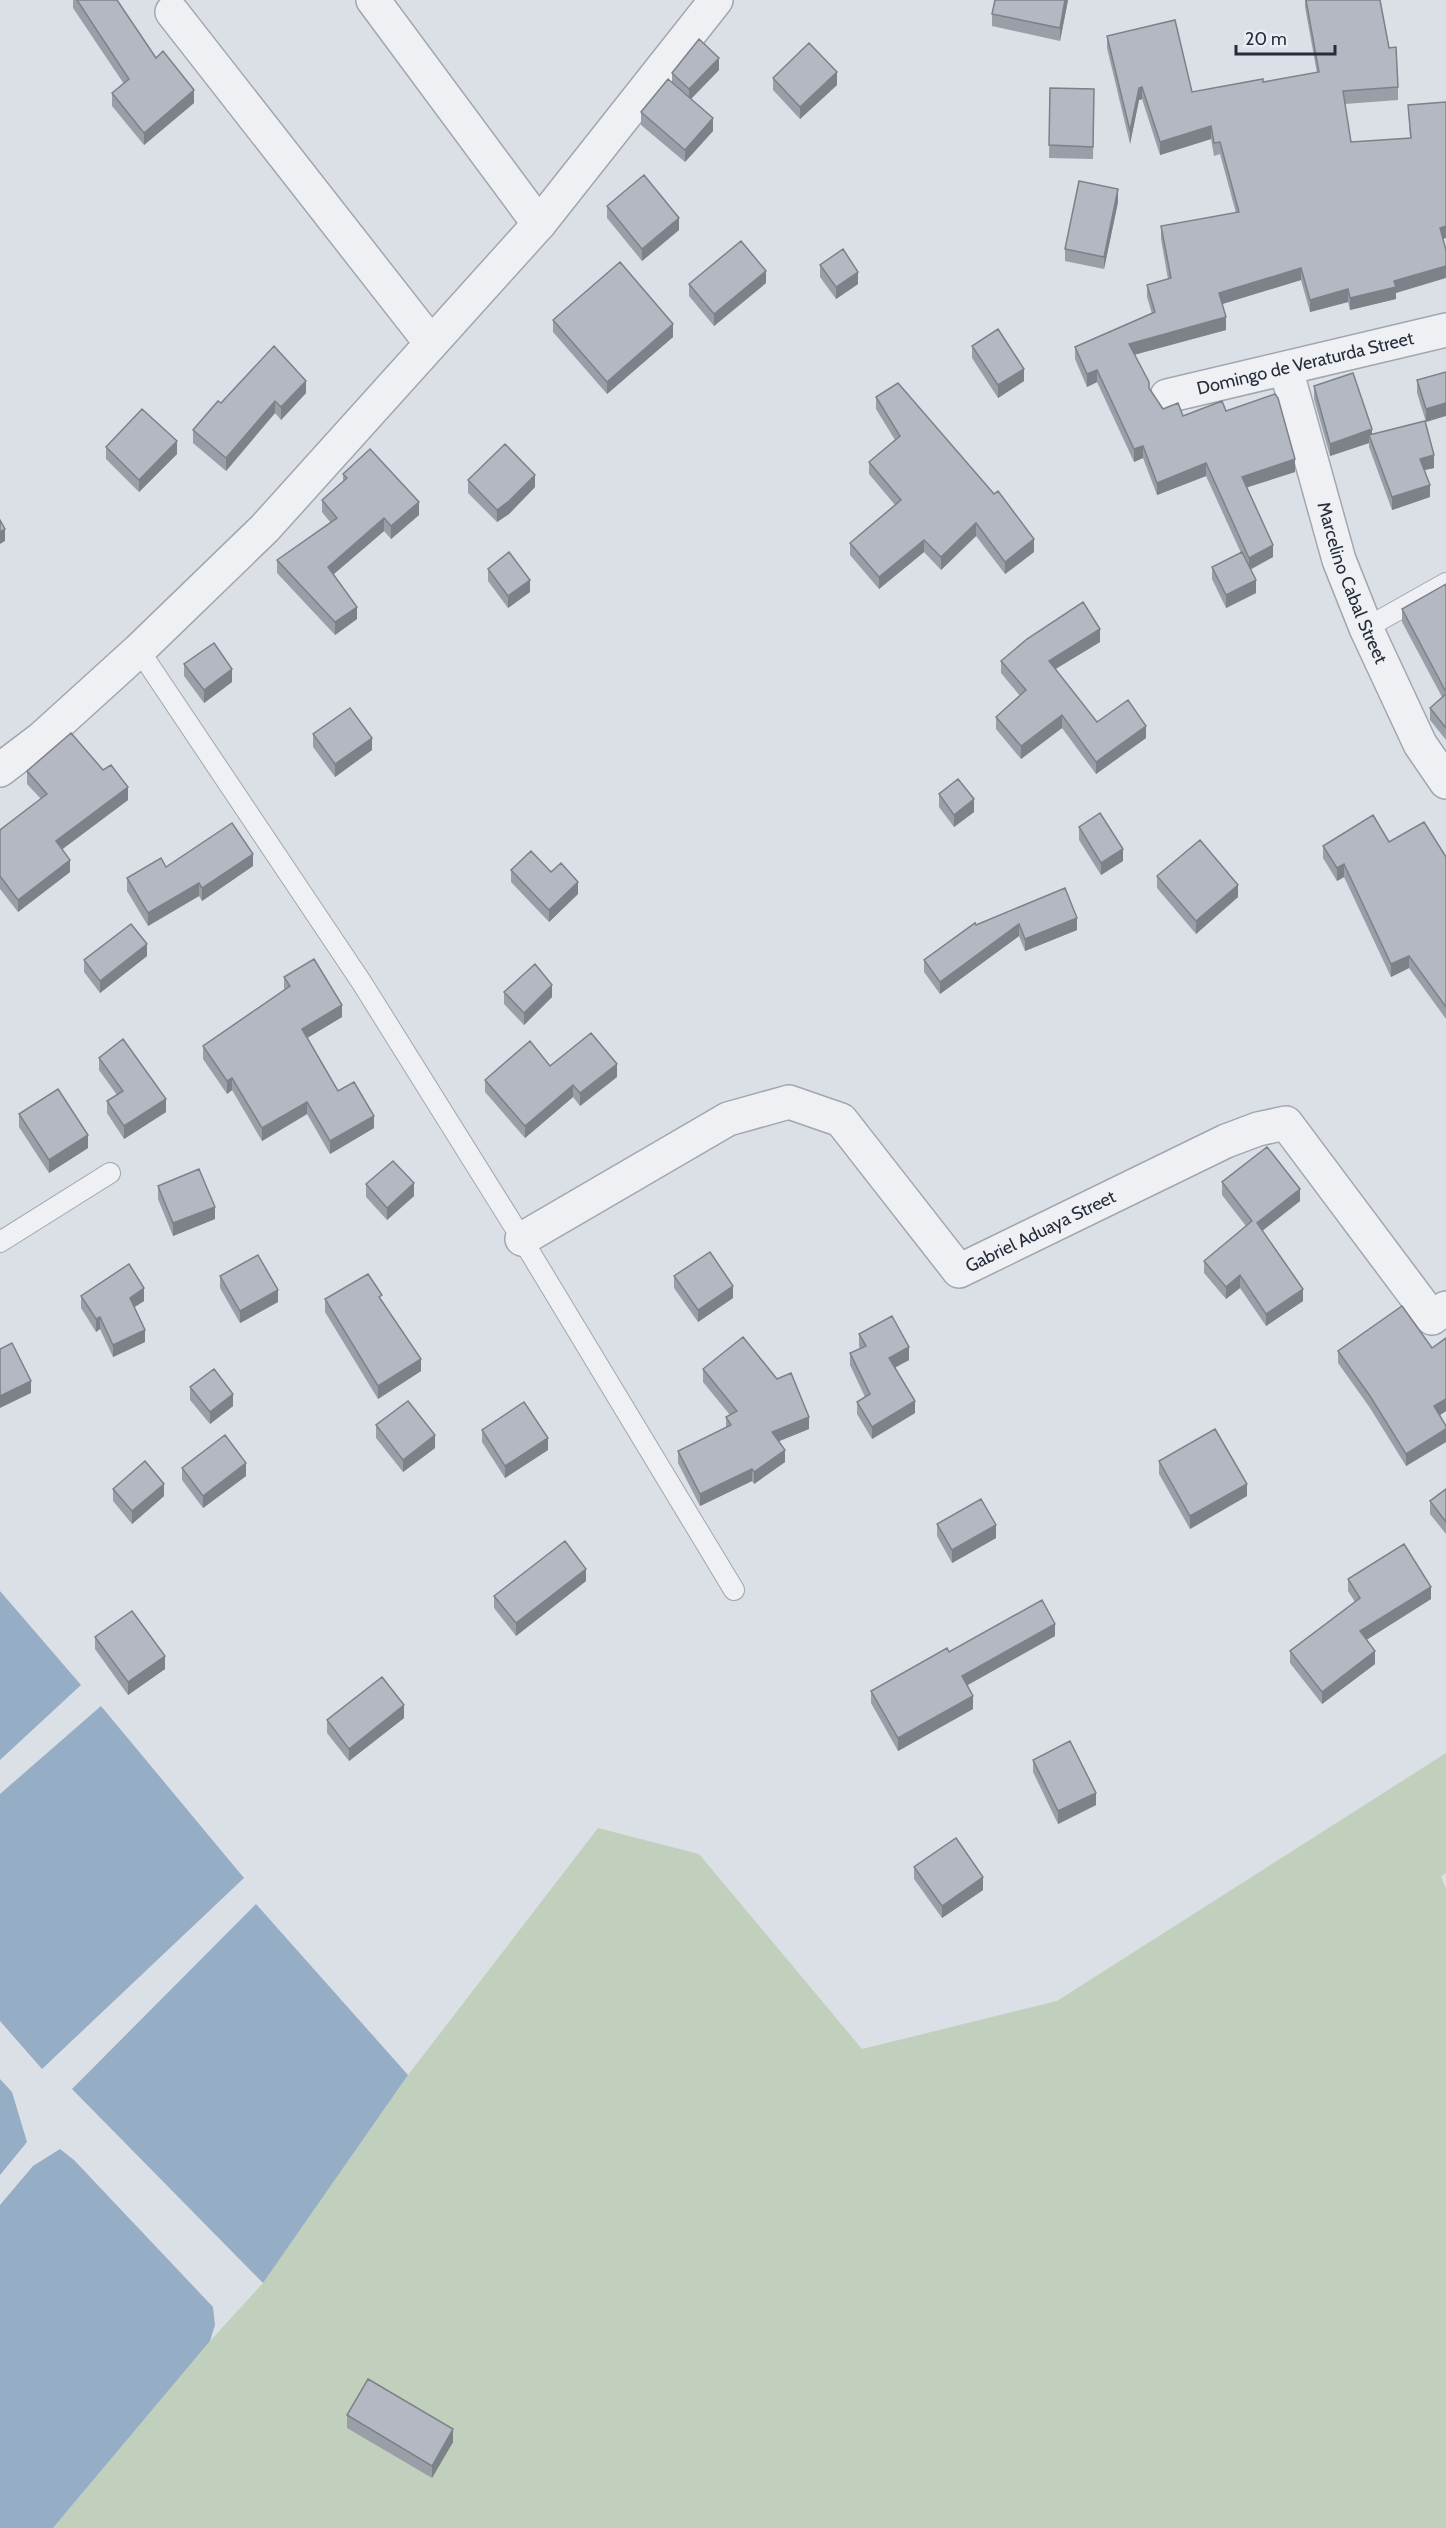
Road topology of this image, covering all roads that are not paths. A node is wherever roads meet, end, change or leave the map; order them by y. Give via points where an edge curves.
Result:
1 (373, 0) edge
2 (716, 0) edge
3 (172, 12) dead end
4 (539, 224) junction
5 (1446, 330) edge
6 (431, 343) junction
7 (1286, 369) junction
8 (1167, 396) dead end
9 (1446, 583) edge
10 (1366, 628) junction
11 (139, 650) junction
12 (0, 770) edge
13 (1446, 782) edge
14 (110, 1173) dead end
15 (522, 1239) junction
16 (0, 1242) edge
17 (1446, 1308) edge
18 (734, 1590) dead end

1 - 4 street
2 - 4 street
3 - 6 street
4 - 6 street
5 - 7 street, Domingo de Veraturda Street
6 - 11 street via 265,528
7 - 8 street, Domingo de Veraturda Street
7 - 10 street, Marcelino Cabal Street via 1339,560
9 - 10 lane
10 - 13 street, Marcelino Cabal Street via 1420,744
11 - 12 street via 42,738
11 - 15 lane via 362,983
14 - 16 lane
15 - 17 street, Gabriel Aduaya Street via 728,1119 789,1102 841,1120 959,1271 1226,1141 1286,1123 1432,1318
15 - 18 lane

